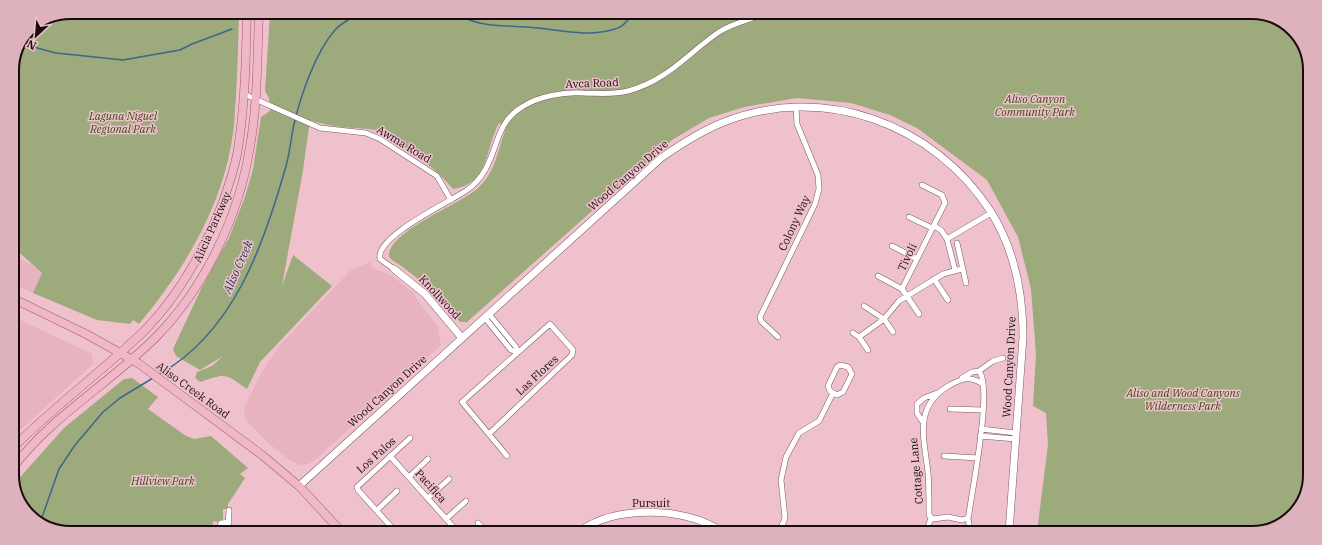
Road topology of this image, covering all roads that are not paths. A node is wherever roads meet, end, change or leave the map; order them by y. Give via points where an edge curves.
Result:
1 (247, 19) edge
2 (259, 19) edge
3 (749, 19) edge
4 (244, 94) junction
5 (255, 99) junction
6 (796, 107) junction
7 (922, 185) dead end
8 (451, 200) junction
9 (991, 213) junction
10 (909, 217) dead end
11 (933, 227) junction
12 (947, 239) junction
13 (957, 244) dead end
14 (892, 246) dead end
15 (917, 259) junction
16 (394, 269) joint
17 (962, 269) junction
18 (955, 270) junction
19 (878, 276) dead end
20 (934, 279) junction
21 (966, 283) dead end
22 (902, 289) junction
23 (906, 297) junction
24 (948, 300) dead end
25 (19, 301) edge
26 (864, 306) dead end
27 (918, 314) dead end
28 (487, 316) junction
29 (884, 319) junction
30 (893, 332) dead end
31 (853, 333) dead end
32 (859, 337) junction
33 (462, 338) junction
34 (778, 338) dead end
35 (868, 350) dead end
36 (517, 352) junction
37 (119, 353) junction
38 (1002, 358) dead end
39 (134, 361) junction
40 (979, 371) junction
41 (962, 378) junction
42 (983, 384) junction
43 (938, 392) junction
44 (833, 393) junction
45 (950, 409) dead end
46 (983, 410) junction
47 (922, 421) junction
48 (981, 429) junction
49 (489, 434) junction
50 (980, 436) junction
51 (1016, 436) junction
52 (410, 438) dead end
53 (19, 442) edge
54 (390, 456) junction
55 (507, 456) dead end
56 (944, 456) dead end
57 (978, 458) junction
58 (428, 459) dead end
59 (19, 461) edge
60 (409, 477) junction
61 (449, 479) dead end
62 (299, 486) junction
63 (397, 491) dead end
64 (428, 498) junction
65 (466, 501) dead end
66 (229, 510) dead end
67 (377, 510) junction
68 (931, 518) junction
69 (968, 518) junction
70 (446, 519) junction
71 (229, 522) junction
72 (220, 526) edge
73 (228, 526) edge
74 (336, 526) edge
75 (391, 526) edge
76 (452, 526) edge
77 (590, 526) edge
78 (712, 526) edge
79 (782, 526) edge
80 (928, 526) edge
81 (969, 526) edge
82 (1009, 526) edge

1 - 4 main road, Alicia Parkway
2 - 5 main road, Alicia Parkway
3 - 8 street, Avca Road via 723,30 674,69 636,89 609,94 564,94 523,106 502,127 491,160 481,178
4 - 5 street, Awma Road
4 - 37 main road, Alicia Parkway via 238,150 228,188 199,257 163,310
5 - 8 street, Awma Road via 325,130 366,133 380,139 437,176
5 - 39 main road, Alicia Parkway via 249,153 239,192 211,259 174,316
6 - 9 main road, Wood Canyon Drive via 860,115 903,130 925,143 955,169 970,184
6 - 28 main road, Wood Canyon Drive via 745,115 686,140 661,158
6 - 34 street, Colony Way via 797,124 817,168 818,189 815,204 760,317
7 - 11 street, Tivoli via 942,195 945,203
8 - 16 street, Knollwood via 407,225 381,251 380,260
9 - 12 street
9 - 51 main road, Wood Canyon Drive via 1009,250 1016,273 1023,316
10 - 11 street
11 - 12 street via 941,230
11 - 15 street, Tivoli
12 - 18 street
13 - 17 street
14 - 15 street
15 - 22 street, Tivoli
16 - 33 main road, Knollwood via 425,294
17 - 18 street
17 - 21 street
18 - 20 street
19 - 22 street
20 - 23 street
20 - 24 street
22 - 23 street
23 - 27 street
23 - 29 street via 892,307
25 - 37 main road, Aliso Creek Road
26 - 29 street
28 - 33 main road, Wood Canyon Drive
28 - 36 street via 511,350
29 - 30 street
29 - 32 street
31 - 32 street
32 - 35 street
33 - 62 main road, Wood Canyon Drive
36 - 49 street, Las Flores via 462,402
36 - 49 street, Las Flores via 550,324 573,350 572,355
37 - 39 main road, Aliso Creek Road
37 - 53 main road, Alicia Parkway
38 - 40 street, Cottage Lane
39 - 59 main road, Alicia Parkway via 34,444
39 - 62 main road, Aliso Creek Road via 262,455
40 - 41 street, Cottage Lane
40 - 42 street
41 - 42 street via 971,378
41 - 43 street, Cottage Lane
42 - 46 street
43 - 47 street, Cottage Lane
43 - 47 street, Cottage Lane via 917,404 917,413
44 - 44 street via 843,392 852,374 848,367 837,367 828,386
44 - 79 street via 819,421 799,433 786,457 781,480 785,518
45 - 46 street
46 - 48 street
47 - 68 street, Cottage Lane
48 - 50 street
48 - 51 street
49 - 55 street, Las Flores
50 - 51 street
50 - 57 street
51 - 82 main road, Wood Canyon Drive
52 - 54 street, Los Palos
54 - 60 street, Pacifica
54 - 67 street, Los Palos via 357,487
56 - 57 street
57 - 69 street
58 - 60 street
60 - 64 street, Pacifica
61 - 64 street
62 - 74 main road, Aliso Creek Road
63 - 67 street
64 - 70 street, Pacifica
65 - 70 street
66 - 71 street
67 - 75 street
68 - 69 street, Cottage Lane
68 - 80 street, Cottage Lane
69 - 81 street
70 - 76 street, Pacifica
71 - 72 street via 221,523
71 - 73 street
77 - 78 main road, Pursuit via 623,514 651,513 685,516 702,520

